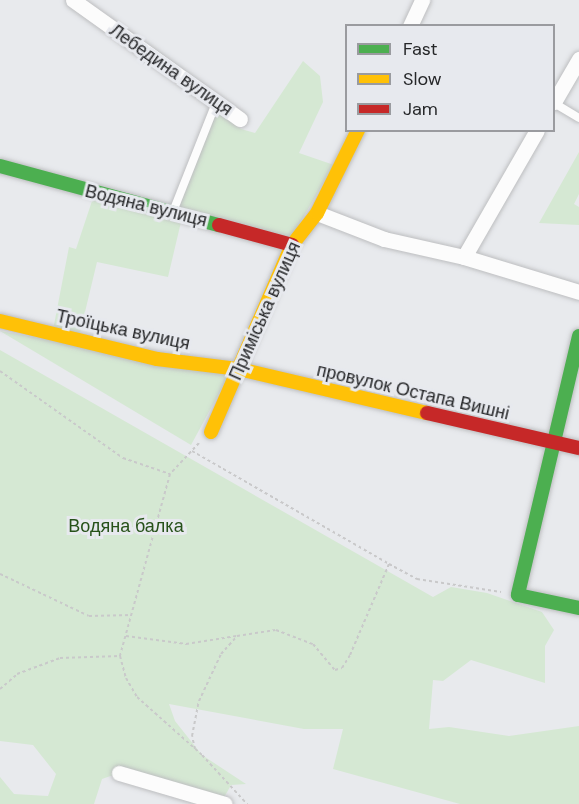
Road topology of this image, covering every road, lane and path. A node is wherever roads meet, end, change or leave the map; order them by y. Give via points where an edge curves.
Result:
1 (73, 0) edge
2 (422, 0) edge
3 (411, 24) edge
4 (579, 59) edge
5 (555, 101) edge
6 (216, 103) junction
7 (555, 104) edge
8 (579, 118) edge
9 (240, 119) dead end
10 (357, 132) edge
11 (536, 132) edge
12 (0, 166) edge
13 (172, 213) junction
14 (317, 213) junction
15 (292, 245) junction
16 (464, 257) junction
17 (579, 292) edge
18 (0, 321) edge
19 (579, 336) edge
20 (239, 369) junction
21 (0, 371) edge
22 (211, 432) joint
23 (551, 441) junction
24 (579, 448) edge
25 (192, 451) junction
26 (170, 474) junction
27 (389, 564) junction
28 (0, 574) edge
29 (518, 595) junction
30 (579, 608) edge
31 (132, 615) junction
32 (126, 636) junction
33 (237, 636) junction
34 (120, 656) junction
35 (0, 689) edge
36 (195, 749) junction
37 (119, 773) dead end
38 (225, 804) edge
39 (247, 804) edge

1 - 6 street, Лебедина вулиця
2 - 3 street
4 - 5 street
6 - 9 street, Лебедина вулиця
6 - 13 lane
7 - 8 lane
10 - 14 street, Приміська вулиця
11 - 16 street
12 - 13 street, Водяна вулиця
13 - 15 street, Водяна вулиця
14 - 15 street, Приміська вулиця
14 - 16 street via 384,239
15 - 20 street, Приміська вулиця
16 - 17 street
18 - 20 street, Троїцька вулиця via 157,359
19 - 23 street
20 - 22 street, Приміська вулиця
20 - 23 street, провулок Остапа Вишні
21 - 26 path via 123,459
22 - 25 path
23 - 24 street, провулок Остапа Вишні
23 - 29 street
25 - 26 path
25 - 27 path
26 - 31 path
27 - 29 path via 417,579
27 - 33 path via 342,668 335,670 314,645 276,630
28 - 31 path via 89,616
29 - 30 street
31 - 32 path
32 - 33 path via 186,644
32 - 34 path
33 - 36 path via 221,654 198,701 192,736
34 - 35 path via 60,658 17,674
34 - 36 path via 137,697
36 - 39 path
37 - 38 street

